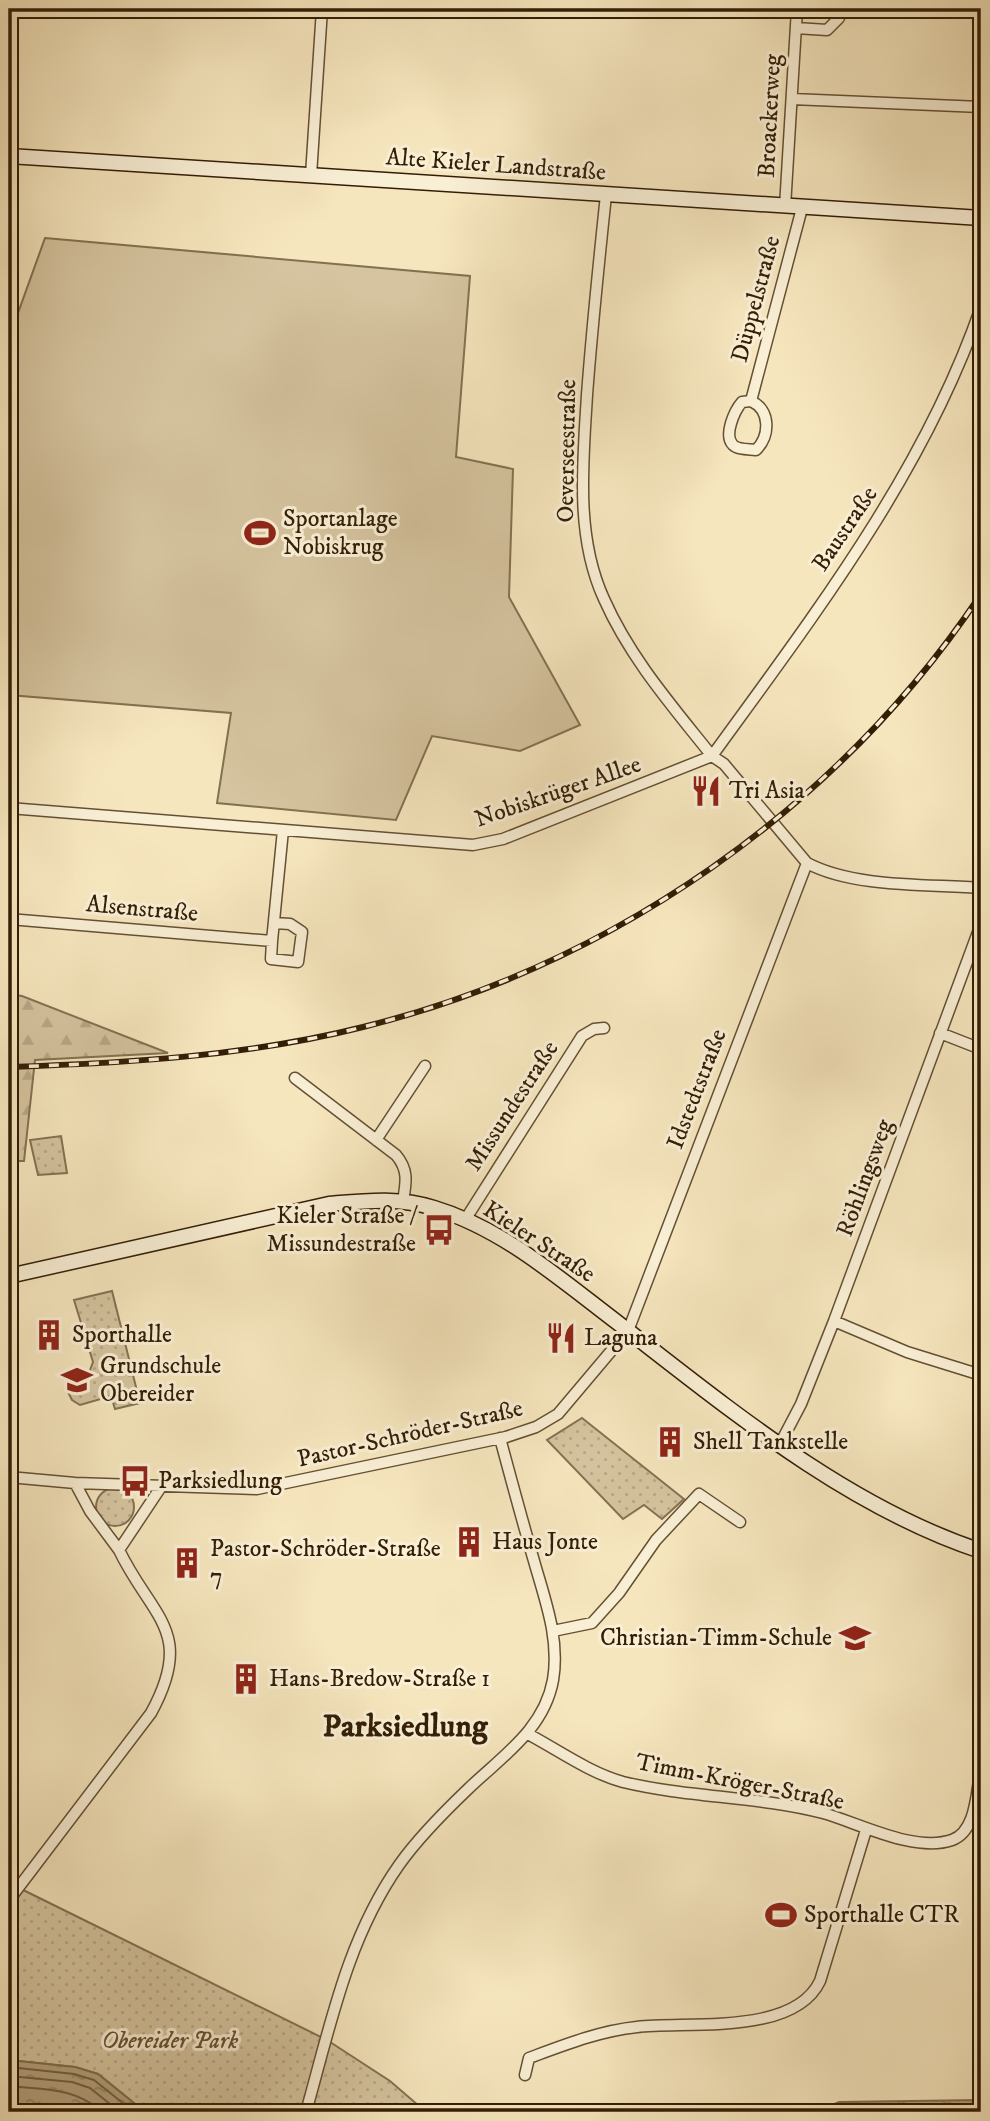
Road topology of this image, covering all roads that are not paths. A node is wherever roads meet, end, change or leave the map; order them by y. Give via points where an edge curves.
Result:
1 (323, 9) edge
2 (797, 9) edge
3 (839, 9) edge
4 (796, 28) junction
5 (792, 99) junction
6 (981, 107) edge
7 (9, 156) edge
8 (311, 175) junction
9 (606, 194) junction
10 (785, 207) junction
11 (802, 208) junction
12 (981, 218) edge
13 (981, 307) edge
14 (751, 401) junction
15 (712, 756) junction
16 (9, 808) edge
17 (283, 830) junction
18 (807, 863) junction
19 (981, 888) edge
20 (9, 919) edge
21 (274, 923) junction
22 (981, 924) edge
23 (272, 941) junction
24 (604, 1028) dead end
25 (940, 1033) junction
26 (981, 1049) edge
27 (425, 1066) dead end
28 (295, 1077) dead end
29 (376, 1140) junction
30 (403, 1201) junction
31 (465, 1220) junction
32 (9, 1276) edge
33 (834, 1321) junction
34 (628, 1331) junction
35 (981, 1375) edge
36 (500, 1438) junction
37 (780, 1444) junction
38 (9, 1478) edge
39 (75, 1483) junction
40 (161, 1486) junction
41 (740, 1522) dead end
42 (119, 1550) junction
43 (981, 1551) edge
44 (553, 1631) junction
45 (528, 1734) junction
46 (981, 1769) edge
47 (980, 1783) edge
48 (866, 1830) junction
49 (9, 1900) edge
50 (525, 2075) dead end
51 (306, 2112) edge

1 - 8 street
2 - 4 street, Broackerweg
3 - 4 street, Broackerweg via 839,18 827,30
4 - 5 street, Broackerweg
5 - 6 street
5 - 10 street, Broackerweg
7 - 8 main road, Alte Kieler Landstraße
8 - 9 main road, Alte Kieler Landstraße
9 - 10 main road, Alte Kieler Landstraße
9 - 15 street, Oeverseestraße via 584,434 582,500 587,543 603,598 624,638
10 - 11 main road, Alte Kieler Landstraße
11 - 12 main road, Alte Kieler Landstraße
11 - 14 street, Düppelstraße
13 - 15 street, Baustraße via 944,398 901,483
14 - 14 street, Düppelstraße via 742,402 734,411 730,439 736,447 756,450 766,415
15 - 17 street, Nobiskrüger Allee via 503,839 473,845
15 - 18 street via 724,764
16 - 17 street, Nobiskrüger Allee
17 - 21 street
18 - 19 street via 847,878
18 - 34 street, Idstedtstraße
20 - 23 street, Alsenstraße
21 - 23 street
21 - 23 street via 290,924 302,932 298,962 271,959
22 - 25 street, Röhlingsweg
24 - 31 street, Missundestraße via 582,1036
25 - 26 street
25 - 33 street, Röhlingsweg
27 - 29 street
28 - 29 street
29 - 30 street via 404,1164
30 - 31 main road, Kieler Straße
30 - 32 main road, Kieler Straße via 329,1204
31 - 34 main road, Kieler Straße via 541,1265
33 - 35 street via 907,1353
33 - 37 street, Röhlingsweg
34 - 36 street, Pastor-Schröder-Straße via 558,1414 536,1427
34 - 37 main road, Kieler Straße
36 - 40 street, Pastor-Schröder-Straße via 257,1489
36 - 44 street
37 - 43 main road, Kieler Straße via 844,1488
38 - 39 street, Pastor-Schröder-Straße
39 - 40 street, Pastor-Schröder-Straße
39 - 42 street
40 - 42 street
41 - 44 street via 699,1494 656,1540 592,1623
42 - 49 street via 164,1622 170,1639 167,1681 151,1713
44 - 45 street via 553,1680 545,1709
45 - 48 street, Timm-Kröger-Straße via 622,1781 823,1813
45 - 51 street via 452,1805 399,1864 351,1954
46 - 47 street
47 - 48 street, Timm-Kröger-Straße via 971,1821 953,1840 928,1842
48 - 50 street via 821,1981 810,1997 764,2018 636,2027 590,2036 529,2058

